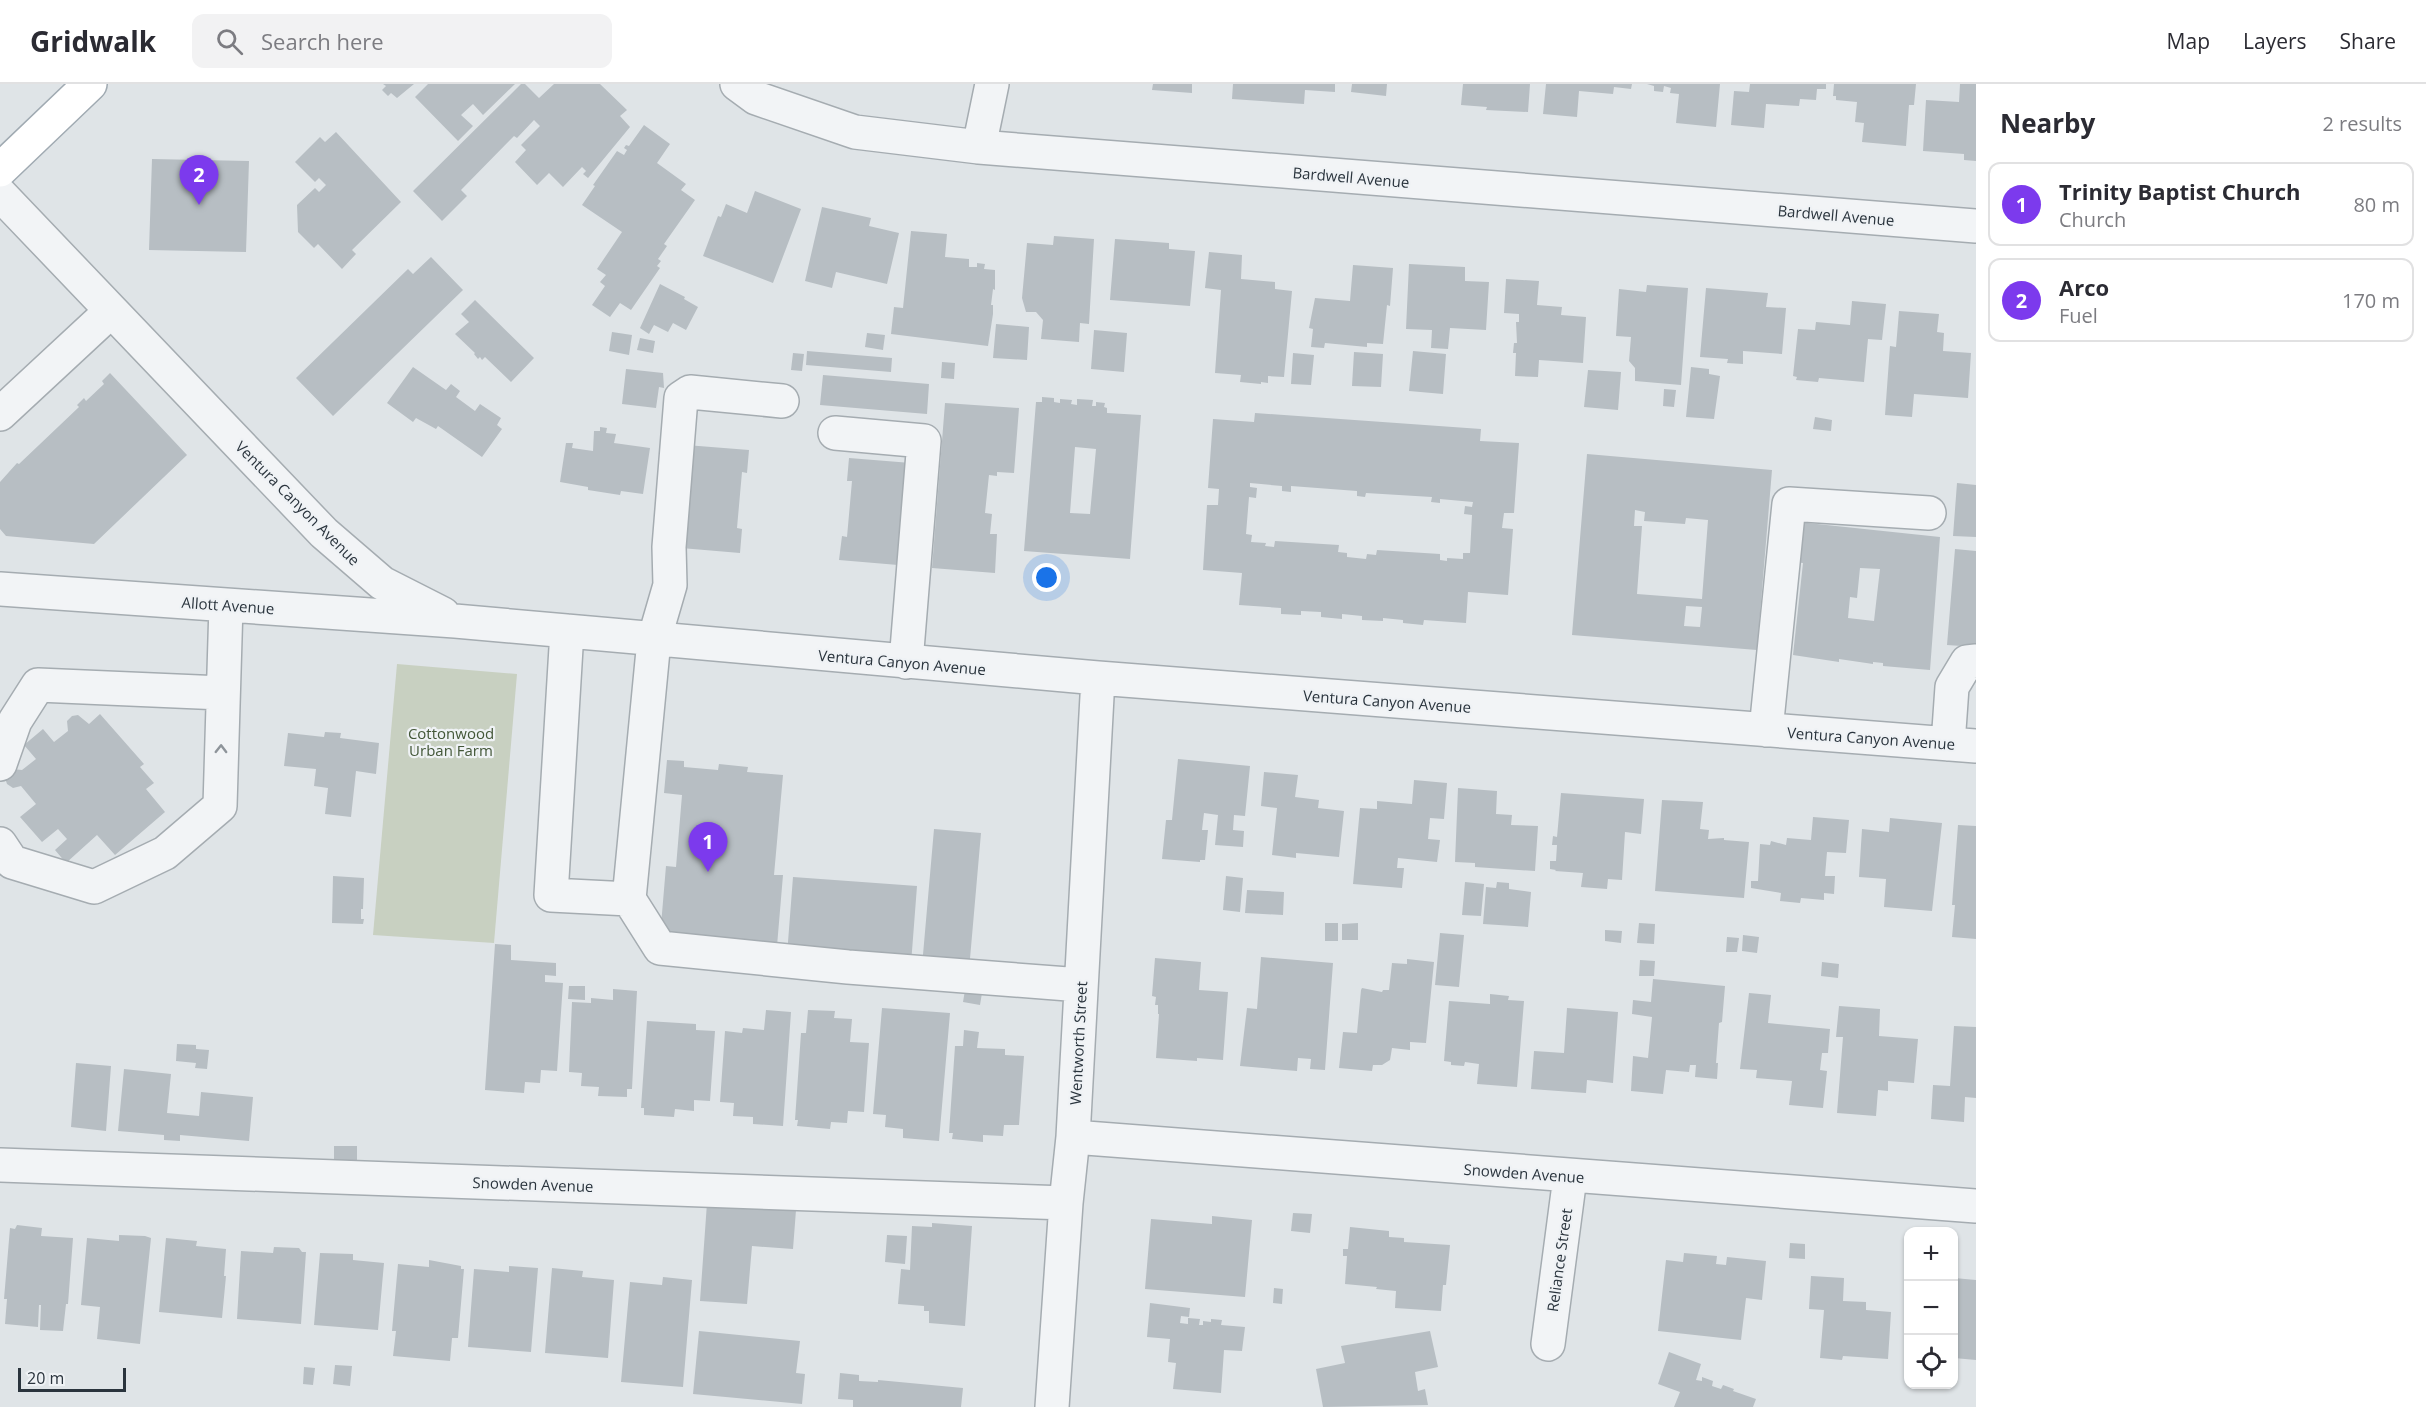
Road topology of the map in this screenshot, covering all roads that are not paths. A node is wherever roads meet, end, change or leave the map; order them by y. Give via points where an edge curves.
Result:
1 (90, 84) edge
2 (737, 84) edge
3 (992, 84) edge
4 (979, 147) junction
5 (0, 170) edge
6 (0, 194) edge
7 (1976, 226) edge
8 (111, 311) junction
9 (782, 401) dead end
10 (0, 414) edge
11 (835, 433) dead end
12 (1929, 513) dead end
13 (0, 589) edge
14 (226, 605) junction
15 (455, 621) junction
16 (567, 631) junction
17 (654, 640) junction
18 (1976, 661) edge
19 (906, 662) junction
20 (1098, 678) junction
21 (222, 693) junction
22 (1767, 730) junction
23 (1962, 745) edge
24 (0, 764) edge
25 (0, 844) edge
26 (629, 899) junction
27 (1081, 985) junction
28 (1073, 1137) junction
29 (0, 1165) edge
30 (1570, 1176) junction
31 (1066, 1203) junction
32 (1976, 1206) edge
33 (1548, 1344) dead end
34 (1052, 1407) edge

1 - 5 main road
2 - 4 street, Bardwell Avenue via 756,98 855,132
3 - 4 street
4 - 7 street, Bardwell Avenue
6 - 8 street, Ventura Canyon Avenue
8 - 10 street
8 - 15 street, Ventura Canyon Avenue via 324,533 382,583
9 - 17 street via 690,392 681,398 669,547 670,585
11 - 19 street via 924,441
12 - 22 street via 1789,504
13 - 14 street, Allott Avenue
14 - 15 street, Allott Avenue
14 - 21 street
15 - 16 street, Ventura Canyon Avenue
16 - 17 street, Ventura Canyon Avenue
16 - 26 street via 551,895
17 - 19 street, Ventura Canyon Avenue
17 - 26 street
18 - 23 street via 1967,662 1952,687
19 - 20 street, Ventura Canyon Avenue
20 - 22 street, Ventura Canyon Avenue
20 - 27 street, Wentworth Street
21 - 24 street via 38,685 15,722
25 -> 21 street via 12,862 93,887 165,853 220,806
22 - 23 street, Ventura Canyon Avenue
26 - 27 street via 660,948
27 - 28 street, Wentworth Street
28 - 30 street, Snowden Avenue
28 - 31 street, Wentworth Street
29 - 31 street, Snowden Avenue
30 - 32 street, Snowden Avenue
30 - 33 street, Reliance Street
31 - 34 street, Wentworth Street

